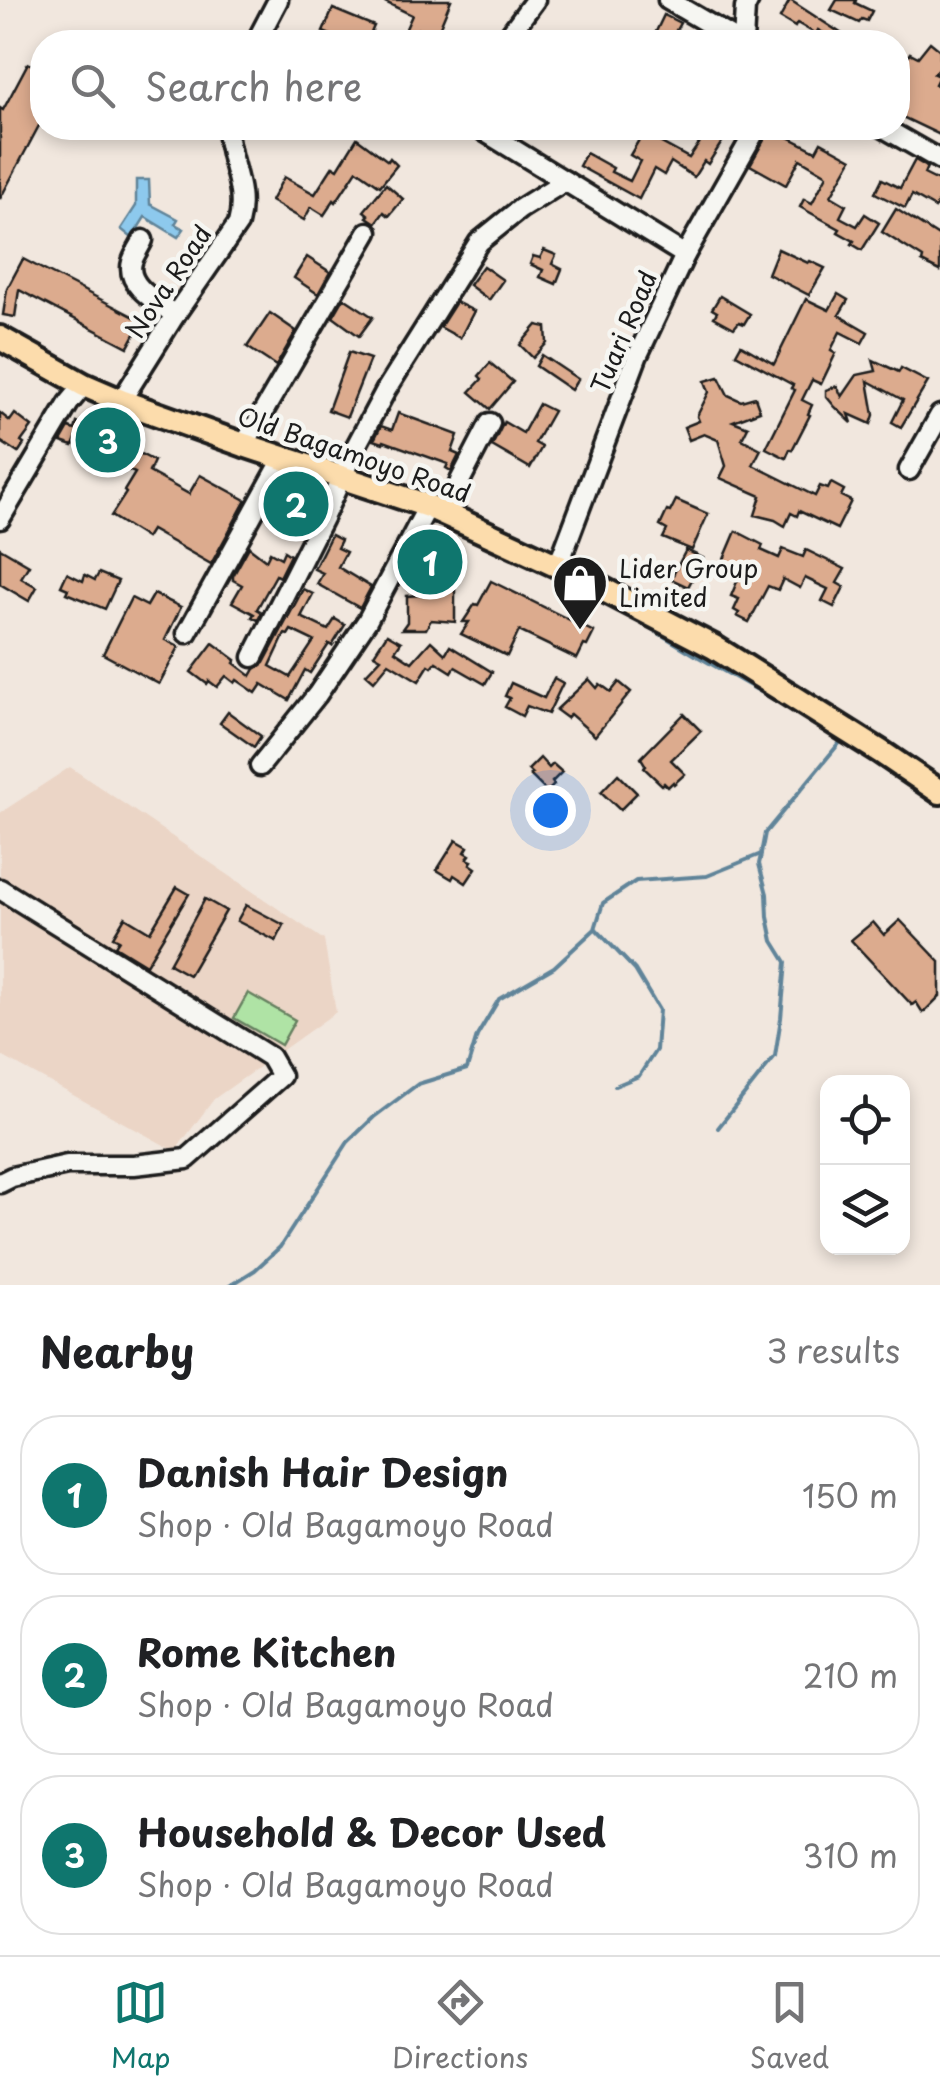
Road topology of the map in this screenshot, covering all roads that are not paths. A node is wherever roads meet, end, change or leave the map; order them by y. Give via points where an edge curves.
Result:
1 (278, 0) edge
2 (535, 0) edge
3 (668, 0) edge
4 (750, 0) edge
5 (262, 30) edge
6 (513, 30) edge
7 (721, 30) edge
8 (743, 30) edge
9 (228, 140) edge
10 (498, 140) edge
11 (750, 140) edge
12 (905, 140) edge
13 (940, 160) edge
14 (565, 181) junction
15 (368, 232) dead end
16 (143, 240) dead end
17 (685, 255) junction
18 (175, 315) junction
19 (0, 338) edge
20 (84, 384) junction
21 (121, 401) junction
22 (940, 415) edge
23 (490, 423) dead end
24 (244, 446) junction
25 (283, 459) junction
26 (909, 470) dead end
27 (342, 477) junction
28 (438, 510) junction
29 (0, 518) edge
30 (558, 566) junction
31 (187, 632) dead end
32 (253, 657) dead end
33 (260, 766) dead end
34 (940, 792) edge
35 (0, 889) edge
36 (0, 1183) edge

1 - 5 street
2 - 6 street
3 - 7 street
4 - 8 street
9 - 18 street, Nova Road via 241,193 238,224
10 - 14 street
11 - 17 street, Tuari Road
12 - 13 street
14 - 17 street
14 - 27 street via 479,242 386,390
15 - 24 street
16 - 18 street via 132,278
17 - 30 street, Tuari Road via 637,356
18 - 21 street, Nova Road
19 - 20 main road, Old Bagamoyo Road
20 - 21 main road, Old Bagamoyo Road
20 - 29 street
21 - 24 main road, Old Bagamoyo Road
22 - 26 street
23 - 28 street
24 - 25 main road, Old Bagamoyo Road
25 - 27 main road, Old Bagamoyo Road
25 - 31 street
27 - 28 main road, Old Bagamoyo Road
27 - 32 street
28 - 30 main road, Old Bagamoyo Road
28 - 33 street via 317,695
30 - 34 main road, Old Bagamoyo Road via 714,647
35 - 36 street via 270,1057 281,1076 187,1158 67,1165

